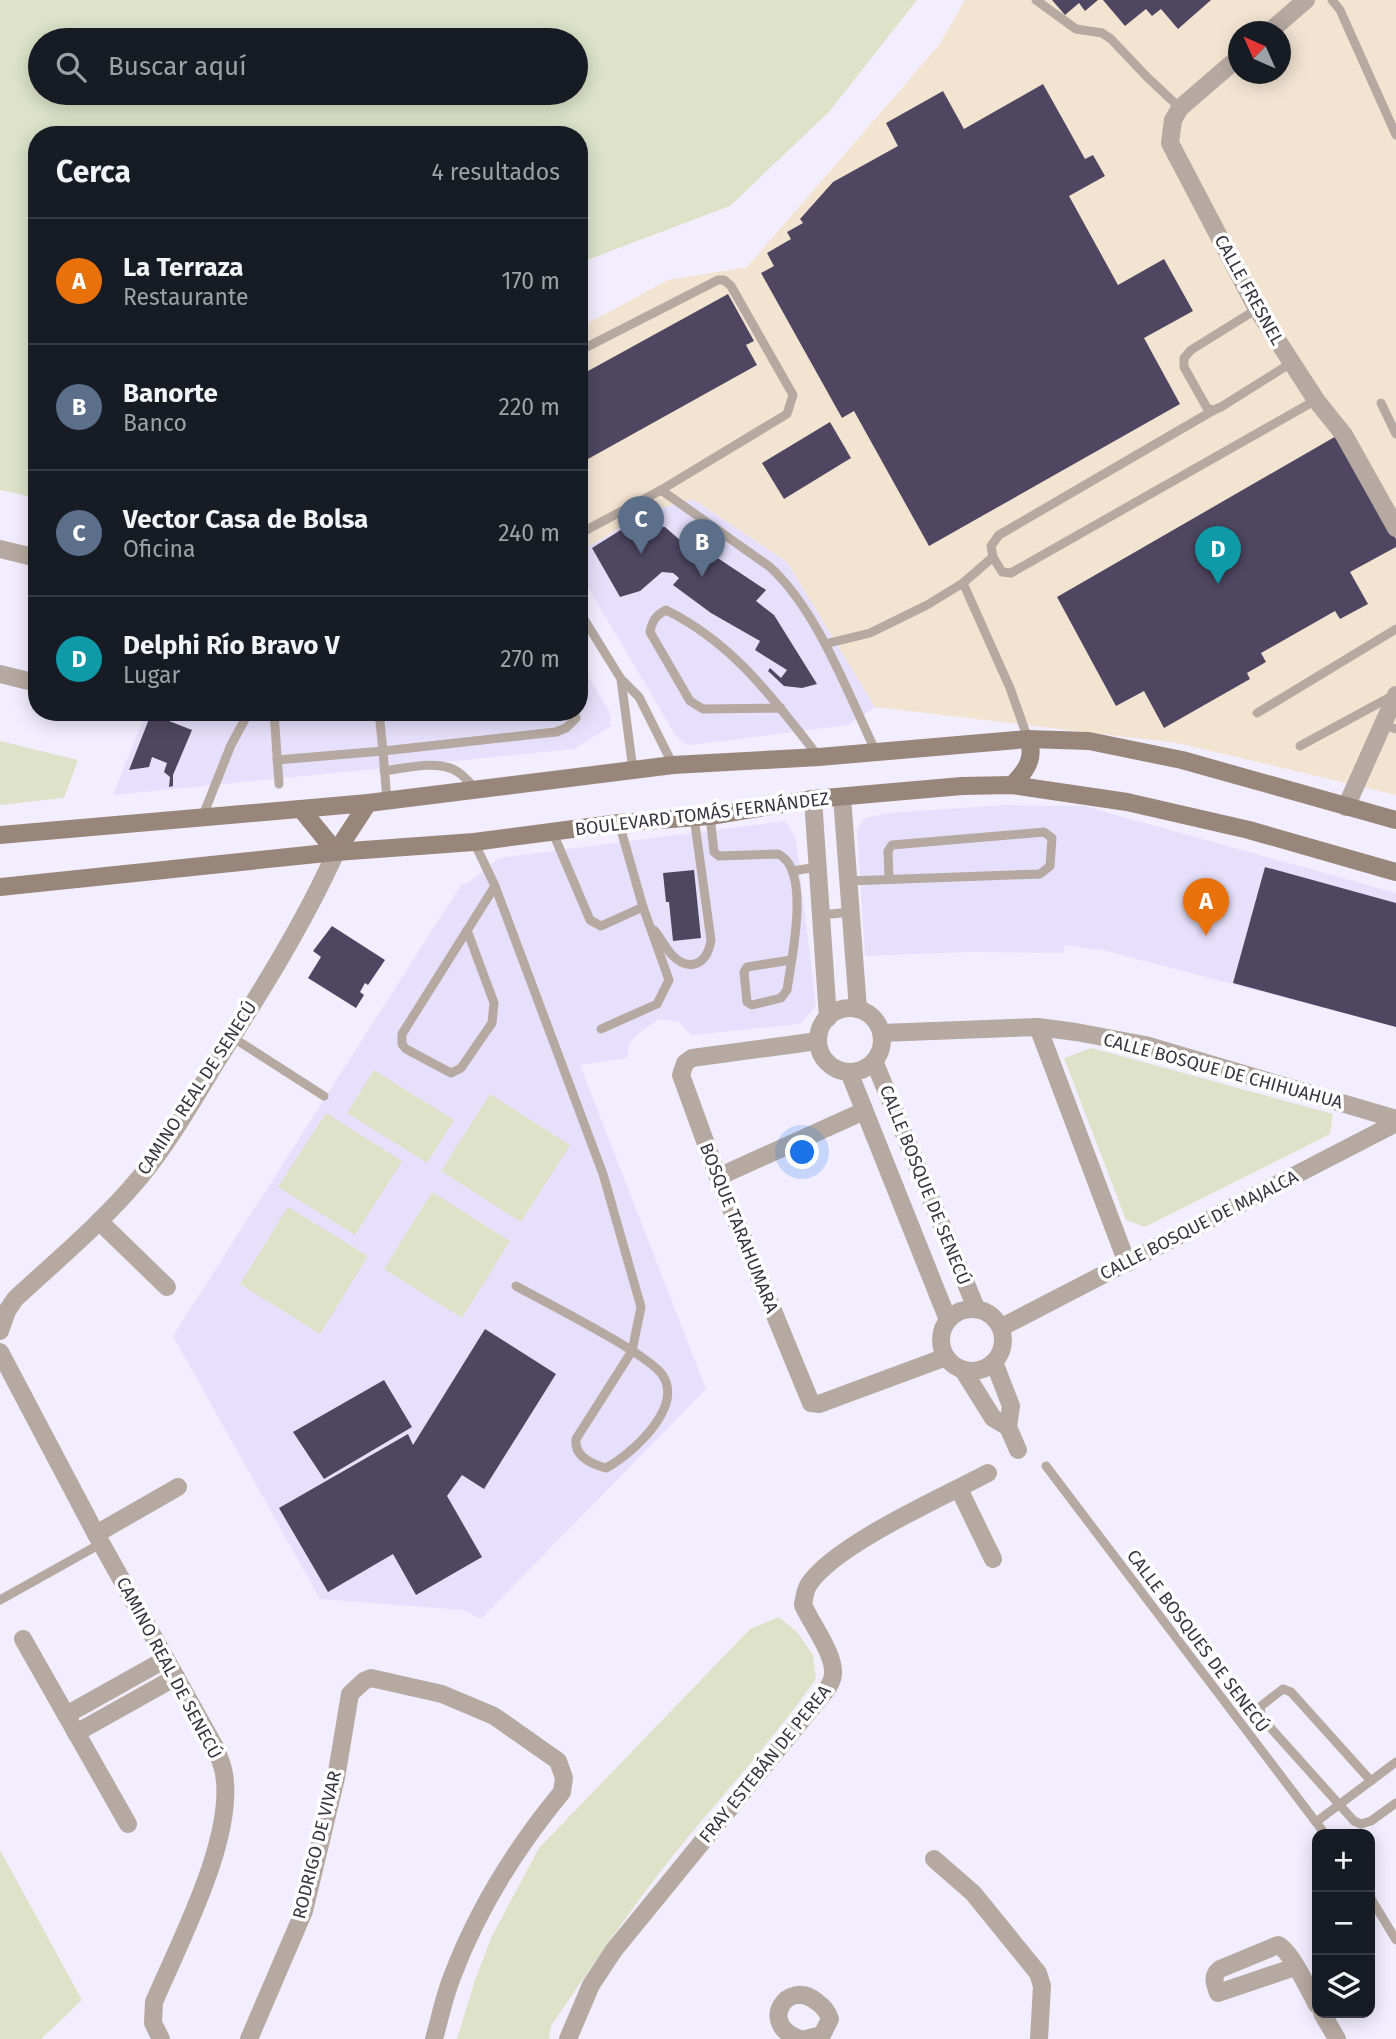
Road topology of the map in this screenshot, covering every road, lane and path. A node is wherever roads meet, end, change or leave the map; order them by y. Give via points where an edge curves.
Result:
1 (1036, 0) edge
2 (1306, 0) edge
3 (1332, 0) edge
4 (1282, 21) edge
5 (1228, 67) edge
6 (1180, 108) junction
7 (1396, 135) edge
8 (1257, 309) junction
9 (588, 346) edge
10 (1291, 363) junction
11 (1315, 400) junction
12 (1381, 403) dead end
13 (1214, 410) junction
14 (1396, 434) edge
15 (661, 491) junction
16 (1396, 528) edge
17 (588, 529) edge
18 (0, 549) edge
19 (28, 556) edge
20 (993, 557) junction
21 (963, 583) junction
22 (588, 626) edge
23 (1396, 629) edge
24 (825, 644) junction
25 (0, 674) edge
26 (621, 679) junction
27 (28, 681) edge
28 (1396, 694) edge
29 (781, 708) junction
30 (1257, 713) dead end
31 (243, 721) edge
32 (275, 721) edge
33 (380, 721) edge
34 (574, 721) edge
35 (1389, 727) edge
36 (1028, 739) junction
37 (1300, 746) dead end
38 (383, 751) junction
39 (876, 753) junction
40 (819, 757) junction
41 (277, 760) junction
42 (673, 765) junction
43 (633, 770) junction
44 (384, 771) junction
45 (279, 784) dead end
46 (1012, 785) junction
47 (475, 788) junction
48 (842, 797) junction
49 (813, 799) junction
50 (387, 801) junction
51 (368, 803) junction
52 (1346, 807) junction
53 (301, 808) junction
54 (702, 817) junction
55 (202, 818) junction
56 (1396, 820) edge
57 (619, 823) junction
58 (553, 833) junction
59 (0, 835) edge
60 (474, 842) junction
61 (336, 852) junction
62 (818, 867) junction
63 (792, 871) junction
64 (1396, 872) edge
65 (889, 879) junction
66 (848, 881) junction
67 (495, 886) junction
68 (0, 887) edge
69 (643, 907) junction
70 (851, 912) junction
71 (821, 915) junction
72 (648, 919) junction
73 (467, 930) junction
74 (791, 960) junction
75 (858, 1009) junction
76 (828, 1018) junction
77 (1038, 1027) junction
78 (601, 1029) dead end
79 (881, 1033) junction
80 (232, 1037) junction
81 (818, 1041) junction
82 (874, 1061) junction
83 (849, 1072) junction
84 (324, 1096) dead end
85 (864, 1111) junction
86 (1396, 1121) edge
87 (718, 1177) junction
88 (99, 1221) junction
89 (1127, 1262) junction
90 (516, 1286) dead end
91 (167, 1287) dead end
92 (976, 1308) junction
93 (948, 1320) junction
94 (1002, 1327) junction
95 (0, 1331) edge
96 (632, 1351) junction
97 (0, 1352) edge
98 (946, 1357) junction
99 (994, 1362) junction
100 (963, 1370) junction
101 (1008, 1427) junction
102 (1018, 1450) dead end
103 (1046, 1466) dead end
104 (988, 1474) dead end
105 (178, 1487) dead end
106 (959, 1489) junction
107 (99, 1539) junction
108 (993, 1559) dead end
109 (0, 1600) edge
110 (23, 1639) dead end
111 (166, 1659) junction
112 (176, 1677) junction
113 (66, 1715) junction
114 (76, 1733) junction
115 (1396, 1762) edge
116 (1371, 1781) junction
117 (1396, 1803) edge
118 (1339, 1805) junction
119 (1317, 1822) junction
120 (128, 1824) dead end
121 (1322, 1829) edge
122 (934, 1859) dead end
123 (1375, 1905) edge
124 (1396, 1940) edge
125 (1295, 1967) dead end
126 (1312, 1996) edge
127 (1325, 2018) edge
128 (161, 2039) edge
129 (249, 2039) edge
130 (435, 2039) edge
131 (568, 2039) edge
132 (1039, 2039) edge
133 (1337, 2039) edge

1 - 6 lane via 1076,29 1111,39
2 - 4 street
3 - 7 lane
5 - 6 street
6 - 8 street, CALLE FRESNEL via 1170,143
8 - 10 street, CALLE FRESNEL
8 - 13 lane via 1184,358 1184,367 1207,408
9 - 15 lane via 724,280 732,286 793,395 787,414
10 - 11 street, CALLE FRESNEL
10 - 13 lane
11 - 16 street, CALLE FRESNEL via 1344,435
11 - 20 lane via 1011,573 1002,572
12 - 14 lane
13 - 20 lane via 999,535 991,545
15 - 17 lane
15 - 24 lane via 783,578
18 - 19 street
20 - 21 lane
21 - 24 lane via 870,633
21 - 36 lane
22 - 26 lane
23 - 30 lane
24 - 39 lane
25 - 27 street
26 - 42 lane via 639,698
26 - 43 lane
28 - 35 street
28 - 37 lane
29 - 29 lane via 720,643 666,610 657,615 650,632 690,701 703,709
29 - 40 lane
31 - 55 lane
32 - 41 lane
33 - 38 lane
34 - 38 lane via 556,732
35 - 52 street
36 - 39 main road
36 - 46 main road via 1031,759
36 - 52 main road via 1089,741 1182,760
38 - 41 lane
38 - 44 lane
39 - 40 main road
40 - 42 main road
41 - 45 lane
42 - 43 main road
43 - 47 main road
44 - 47 lane via 449,768
44 - 50 lane
46 - 48 main road, BOULEVARD TOMÁS FERNÁNDEZ
46 - 64 main road, BOULEVARD TOMÁS FERNÁNDEZ via 1140,805
47 - 50 main road
48 - 49 main road, BOULEVARD TOMÁS FERNÁNDEZ
48 - 66 street
49 - 54 main road, BOULEVARD TOMÁS FERNÁNDEZ
49 - 62 street
50 - 51 main road
51 - 53 main road
51 - 61 main road
52 - 56 main road
53 - 55 main road
53 - 61 main road
54 - 57 main road, BOULEVARD TOMÁS FERNÁNDEZ
54 - 63 lane via 719,856 778,854
54 - 72 lane via 709,951 696,964 679,961
55 - 59 main road
57 - 58 main road, BOULEVARD TOMÁS FERNÁNDEZ
57 - 69 lane
58 - 60 main road, BOULEVARD TOMÁS FERNÁNDEZ
58 - 69 lane via 593,923 601,926
60 - 61 main road, BOULEVARD TOMÁS FERNÁNDEZ
60 - 67 lane
61 - 68 main road, BOULEVARD TOMÁS FERNÁNDEZ
61 - 80 street, CAMINO REAL DE SENECÚ
62 - 63 lane
62 - 71 street
63 - 74 lane via 797,925
65 - 65 lane via 1040,874 1050,866 1052,838 1044,832 892,845
65 - 66 lane
66 - 70 street
67 - 73 lane
67 - 96 lane via 603,1174 641,1307
69 - 72 lane
70 - 71 lane
70 - 75 street
71 - 76 street
72 - 78 lane via 669,980 663,995 657,1004
73 - 73 lane via 402,1034 406,1049 451,1073 461,1068 494,1016 494,1003
74 - 74 lane via 747,967 747,1002 752,1005 781,998 787,990
75 - 76 street via 836,1011
75 - 79 street via 868,1013
76 - 81 street
77 - 79 street, CALLE BOSQUE DE CHIHUAHUA
77 - 86 street, CALLE BOSQUE DE CHIHUAHUA via 1145,1045
77 - 89 street
79 - 82 street via 882,1044
80 - 84 lane
80 - 88 street, CAMINO REAL DE SENECÚ via 162,1149
81 - 83 street via 825,1060
81 - 87 street, BOSQUE TARAHUMARA via 685,1062 681,1075
82 - 83 street
82 - 92 street, CALLE BOSQUE DE SENECÚ
83 - 85 street, CALLE BOSQUE DE SENECÚ
85 - 87 street
85 - 93 street, CALLE BOSQUE DE SENECÚ
86 - 89 street, CALLE BOSQUE DE MAJALCA
87 - 98 street, BOSQUE TARAHUMARA via 811,1403 819,1404
88 - 91 street
88 - 95 street, CAMINO REAL DE SENECÚ via 15,1300
89 - 94 street, CALLE BOSQUE DE MAJALCA
90 - 96 lane
92 - 93 street via 956,1312
92 - 94 street via 987,1311
93 - 98 street via 941,1340
94 - 99 street via 1004,1343
96 - 96 lane via 576,1439 579,1454 606,1468 653,1429 668,1395 664,1376
97 - 107 street, CAMINO REAL DE SENECÚ
98 - 100 street
99 - 100 street via 975,1371
99 - 101 street via 1011,1406
100 - 101 street via 993,1418
101 - 102 street
103 - 119 lane, CALLE BOSQUES DE SENECÚ
104 - 106 street, FRAY ESTEBÁN DE PEREA
105 - 107 street
106 - 108 street
106 - 131 street, FRAY ESTEBÁN DE PEREA via 857,1543 809,1584 803,1605 830,1658 833,1679 614,1950 591,1985
107 - 109 lane
107 - 111 street, CAMINO REAL DE SENECÚ
110 - 113 street
111 - 112 street, CAMINO REAL DE SENECÚ
111 - 113 street
112 - 114 street
112 - 128 street, CAMINO REAL DE SENECÚ via 216,1749 224,1774 225,1800 211,1870 154,2002 153,2023
113 - 114 street
114 - 120 street
115 - 116 lane
116 - 118 lane
116 - 118 lane via 1290,1692 1277,1692 1261,1706 1260,1716
117 - 118 lane via 1361,1824
118 - 119 lane
119 - 121 lane, CALLE BOSQUES DE SENECÚ
122 - 132 street via 973,1893 1038,1973 1042,1986
123 - 124 lane
125 - 126 street
127 - 133 street
129 - 130 street, RODRIGO DE VIVAR via 304,1911 336,1778 350,1694 371,1678 442,1694 494,1716 553,1756 563,1770 562,1792 501,1874 474,1924 451,1979

